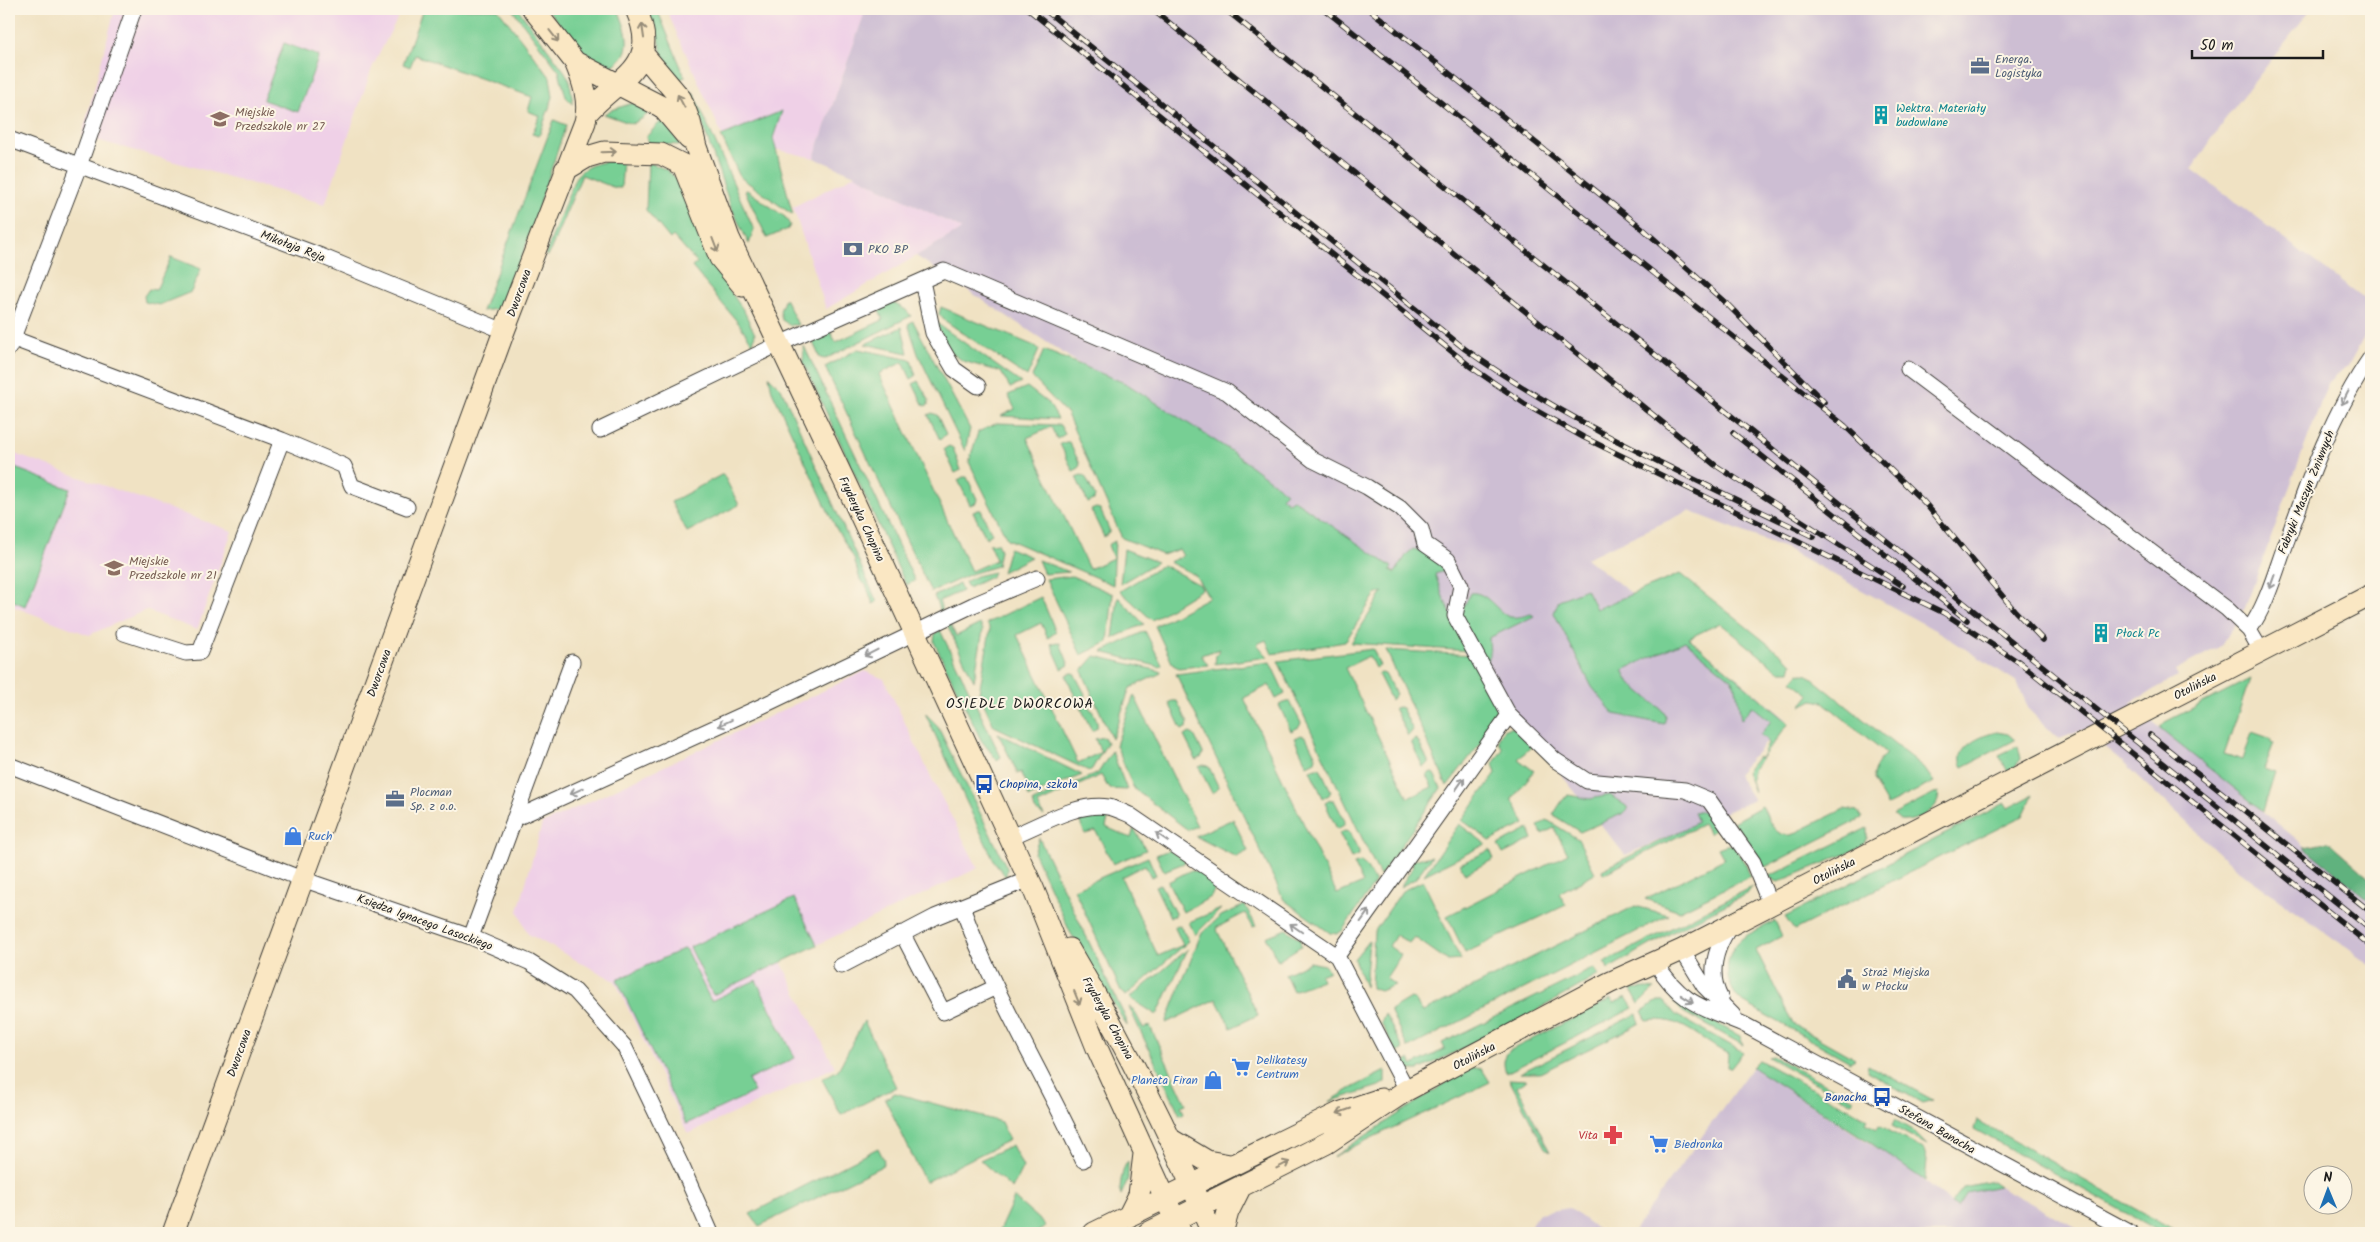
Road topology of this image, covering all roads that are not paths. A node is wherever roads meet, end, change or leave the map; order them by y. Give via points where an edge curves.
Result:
1 (134, 9) edge
2 (533, 9) edge
3 (636, 9) edge
4 (643, 54) junction
5 (575, 62) junction
6 (618, 83) junction
7 (587, 113) junction
8 (9, 139) edge
9 (696, 147) junction
10 (79, 166) junction
11 (565, 170) junction
12 (922, 281) junction
13 (764, 312) junction
14 (504, 331) junction
15 (10, 341) edge
16 (779, 344) junction
17 (2371, 358) edge
18 (1908, 369) dead end
19 (978, 386) dead end
20 (600, 430) dead end
21 (282, 440) junction
22 (407, 507) dead end
23 (1037, 578) dead end
24 (2371, 594) edge
25 (2249, 630) junction
26 (124, 633) dead end
27 (916, 633) junction
28 (2262, 652) junction
29 (572, 662) dead end
30 (1509, 715) junction
31 (9, 765) edge
32 (514, 819) junction
33 (1010, 838) junction
34 (302, 878) junction
35 (1031, 884) junction
36 (1770, 904) junction
37 (962, 907) junction
38 (1732, 923) junction
39 (902, 933) junction
40 (471, 937) junction
41 (1682, 950) junction
42 (1337, 956) junction
43 (1656, 963) junction
44 (841, 966) dead end
45 (996, 987) junction
46 (1726, 1010) junction
47 (1743, 1024) junction
48 (1407, 1090) junction
49 (1170, 1139) junction
50 (1144, 1151) junction
51 (1083, 1160) dead end
52 (1230, 1165) junction
53 (1190, 1186) junction
54 (1240, 1188) junction
55 (1166, 1198) junction
56 (1201, 1208) junction
57 (1128, 1217) junction
58 (1178, 1226) edge
59 (173, 1233) edge
60 (711, 1233) edge
61 (1094, 1233) edge
62 (1148, 1233) edge
63 (1212, 1233) edge
64 (1222, 1233) edge
65 (2131, 1233) edge

1 - 10 street
2 -> 5 street, Fryderyka Chopina
4 -> 3 street via 644,35
4 - 6 street, Dworcowa via 638,66
9 -> 4 street, Fryderyka Chopina via 681,99
5 - 6 street, Fryderyka Chopina
5 - 7 street, Dworcowa via 585,91
6 - 7 street, Dworcowa
6 - 9 street, Fryderyka Chopina via 662,107
7 - 11 street, Dworcowa
8 - 10 street, Mikołaja Reja
9 - 13 street, Fryderyka Chopina via 729,238
10 - 14 street, Mikołaja Reja via 321,256
10 - 15 street
11 -> 13 street via 587,157 604,152 660,154 682,165 720,258
11 - 14 street, Dworcowa
12 - 16 street
12 - 19 street via 933,333 954,369
12 - 30 street via 944,271 1227,392 1313,460 1367,486 1400,508 1421,529 1425,544 1448,560 1461,586 1455,616
13 - 16 street, Fryderyka Chopina
14 - 34 street, Dworcowa
15 - 21 street
16 - 20 street
16 - 27 street, Fryderyka Chopina
17 -> 25 street, Fabryki Maszyn Żniwnych via 2352,385 2317,460 2263,606
18 - 25 street via 2227,609
21 - 22 street via 344,466 352,486
21 - 26 street via 200,652 186,653
23 - 27 street
24 - 28 street, Otolińska
25 - 28 street
27 -> 32 street
27 - 33 street, Fryderyka Chopina
28 - 36 street, Otolińska
29 - 32 street
30 - 36 street via 1555,760 1587,781 1684,790 1709,800 1753,862
42 -> 30 street
31 - 34 street, Księdza Ignacego Lasockiego
32 - 40 street
33 - 35 street, Fryderyka Chopina
42 -> 33 street via 1130,815 1110,807 1092,806 1070,812
34 - 40 street, Księdza Ignacego Lasockiego
34 - 59 street, Dworcowa
35 - 37 street
35 - 49 street, Fryderyka Chopina via 1110,1018
35 -> 50 street, Fryderyka Chopina
36 - 38 street, Otolińska
37 - 39 street
37 - 45 street
38 - 41 street, Otolińska
38 - 46 street, Stefana Banacha via 1715,955 1713,970 1718,995
39 - 44 street
39 - 45 street via 943,1012
40 - 60 street, Księdza Ignacego Lasockiego via 529,962 575,990 624,1046
41 - 43 street, Otolińska
41 - 46 street, Stefana Banacha via 1704,986
42 - 48 street
43 -> 47 street, Stefana Banacha via 1667,981 1686,998
43 - 48 street, Otolińska via 1609,983
45 - 51 street
46 - 47 street, Stefana Banacha
47 - 65 street, Stefana Banacha
48 -> 52 street, Otolińska via 1339,1113
54 -> 48 street, Otolińska via 1327,1143
49 - 52 street via 1207,1160
49 - 53 street, Fryderyka Chopina
50 - 55 street, Fryderyka Chopina
50 - 57 street via 1139,1195
52 - 53 street, Otolińska
53 - 55 street, Otolińska
53 - 56 street, Fryderyka Chopina
54 - 56 street, Otolińska
54 - 64 street
55 - 57 street, Otolińska
55 - 58 street, Fryderyka Chopina
56 - 58 street, Otolińska
56 - 63 street, Fryderyka Chopina
57 - 61 street, Otolińska
58 - 62 street, Otolińska

